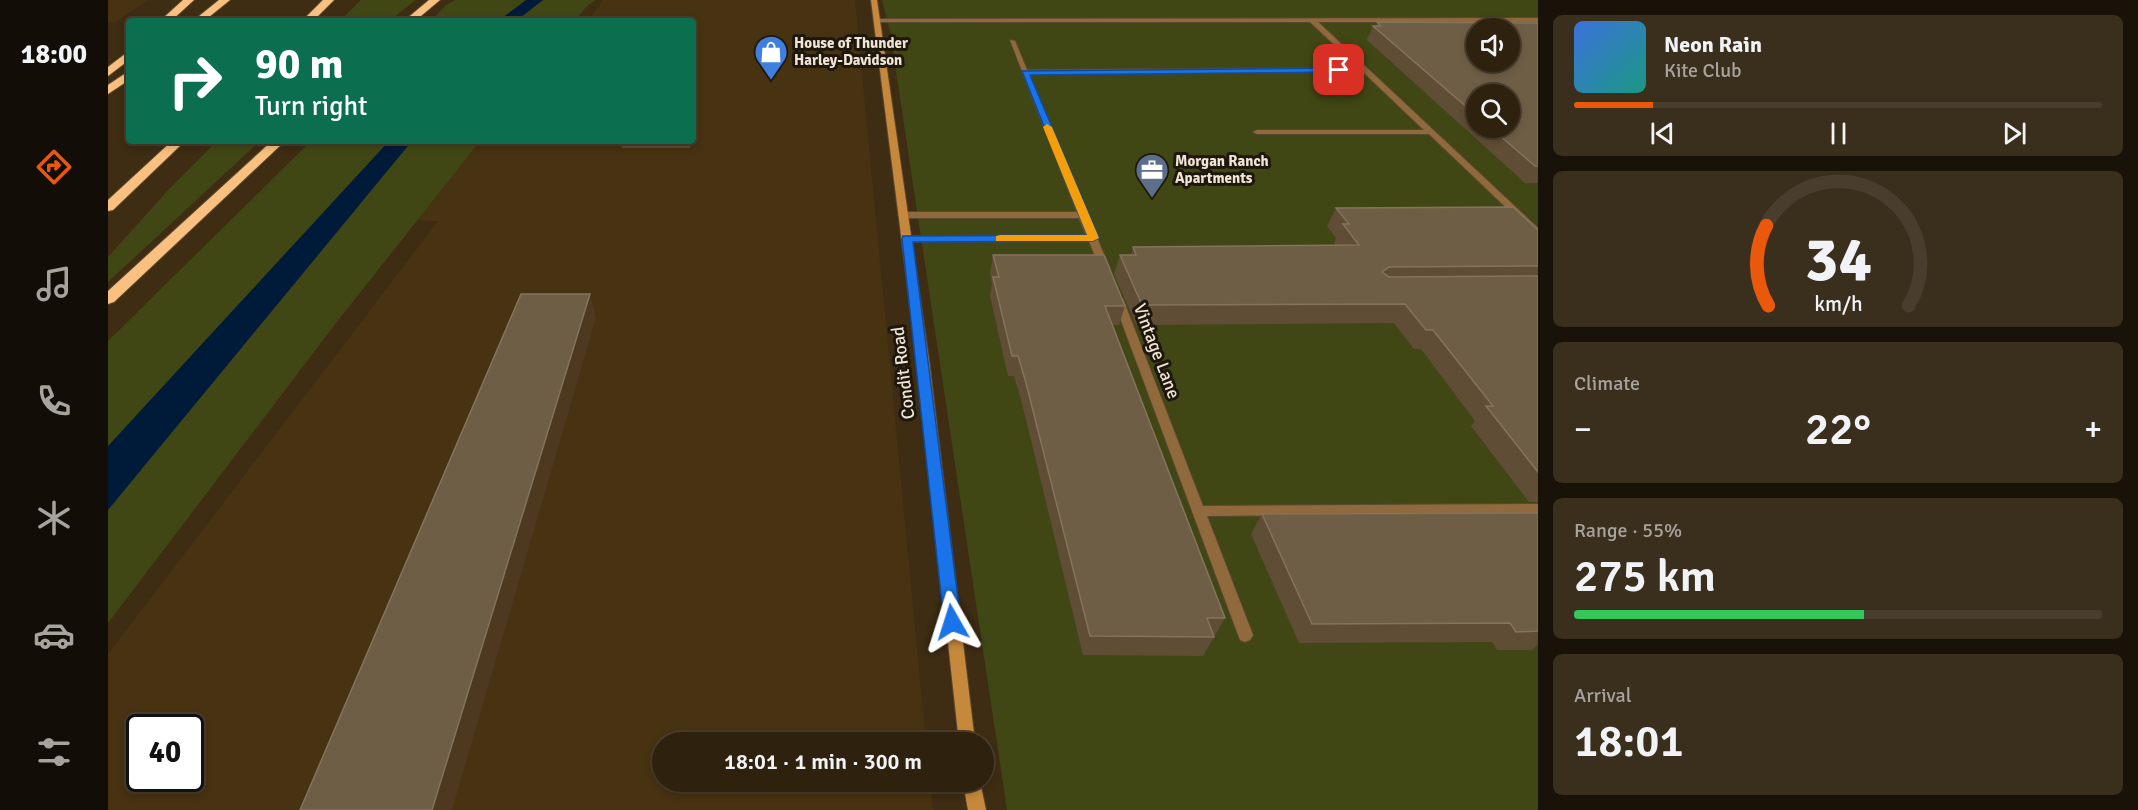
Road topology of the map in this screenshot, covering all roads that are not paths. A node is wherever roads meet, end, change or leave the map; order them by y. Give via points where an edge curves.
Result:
1 (189, 0) edge
2 (225, 0) edge
3 (329, 0) edge
4 (435, 0) edge
5 (874, 0) edge
6 (168, 18) edge
7 (202, 18) edge
8 (310, 18) edge
9 (414, 18) edge
10 (1312, 20) junction
11 (876, 21) junction
12 (1536, 21) edge
13 (1012, 41) dead end
14 (126, 57) edge
15 (1363, 70) junction
16 (1025, 72) junction
17 (108, 73) edge
18 (126, 76) edge
19 (108, 91) edge
20 (1257, 132) dead end
21 (1428, 132) junction
22 (176, 144) edge
23 (276, 144) edge
24 (108, 207) edge
25 (903, 215) junction
26 (1082, 215) junction
27 (1538, 233) edge
28 (1093, 238) junction
29 (907, 239) junction
30 (108, 299) edge
31 (1538, 509) edge
32 (1199, 511) junction
33 (1245, 635) dead end
34 (966, 732) edge
35 (974, 792) edge
36 (977, 810) edge

1 - 6 highway
2 - 7 highway
3 - 8 highway
4 - 9 highway
5 - 11 street, Condit Road
10 - 11 street
10 - 12 street
10 - 15 street
11 - 25 street, Condit Road
13 - 16 street, Vintage Lane
14 - 17 highway
15 - 16 street
15 - 21 street
16 - 26 street, Vintage Lane
18 - 19 highway
20 - 21 street
21 - 27 street
22 - 24 highway
23 - 30 highway
25 - 26 street
25 - 29 street, Condit Road
26 - 28 street, Vintage Lane
28 - 29 street
28 - 32 street, Vintage Lane
29 - 34 street, Condit Road
31 - 32 street
32 - 33 street, Vintage Lane
35 - 36 street

